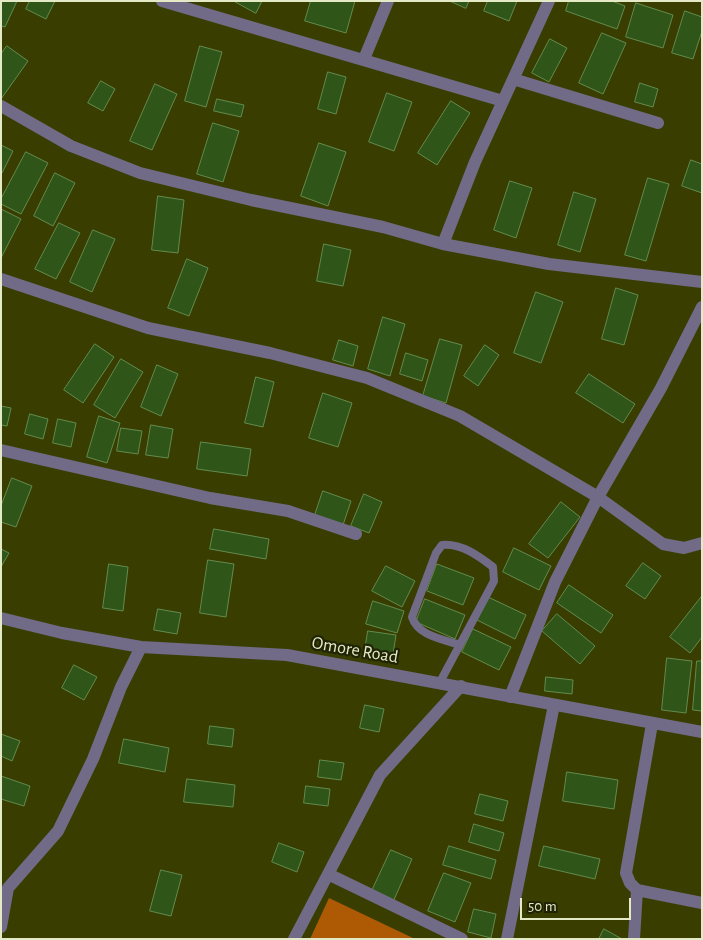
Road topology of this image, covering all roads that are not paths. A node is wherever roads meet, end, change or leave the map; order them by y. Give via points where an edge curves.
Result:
1 (162, 1) edge
2 (388, 1) edge
3 (549, 1) edge
4 (364, 59) junction
5 (513, 79) junction
6 (503, 102) junction
7 (1, 106) edge
8 (658, 123) dead end
9 (443, 244) junction
10 (1, 279) edge
11 (702, 282) edge
12 (702, 308) edge
13 (1, 450) edge
14 (598, 497) junction
15 (356, 534) dead end
16 (702, 543) edge
17 (1, 618) edge
18 (460, 646) junction
19 (141, 647) junction
20 (440, 682) junction
21 (461, 686) junction
22 (510, 697) junction
23 (554, 706) junction
24 (652, 724) junction
25 (702, 732) edge
26 (328, 874) junction
27 (638, 890) junction
28 (702, 903) edge
29 (1, 927) edge
30 (294, 939) edge
31 (462, 939) edge
32 (507, 939) edge
33 (634, 939) edge

1 - 4 street
2 - 4 street
3 - 5 street
4 - 6 street
5 - 6 street
5 - 8 street
6 - 9 street
7 - 9 street via 71,146 140,173 383,227
9 - 11 street via 549,264
10 - 14 street via 139,325 367,378 460,416
12 - 14 street via 662,388
13 - 15 street via 210,498 288,511
14 - 16 street via 662,544 684,548
14 - 22 street via 556,582
17 - 19 street, Omore Road
18 - 18 lane via 494,581 493,567 477,555 450,544 442,545 412,617 415,627
18 - 20 lane
19 - 20 street, Omore Road via 287,655
19 - 29 street via 121,687 93,760 58,831 8,888
20 - 21 street, Omore Road
21 - 22 street, Omore Road
21 - 26 street via 380,775
22 - 23 street, Omore Road
23 - 24 street, Omore Road
23 - 32 street
24 - 25 street, Omore Road
24 - 27 street via 626,873
26 - 30 street
26 - 31 street
27 - 28 street
27 - 33 street

